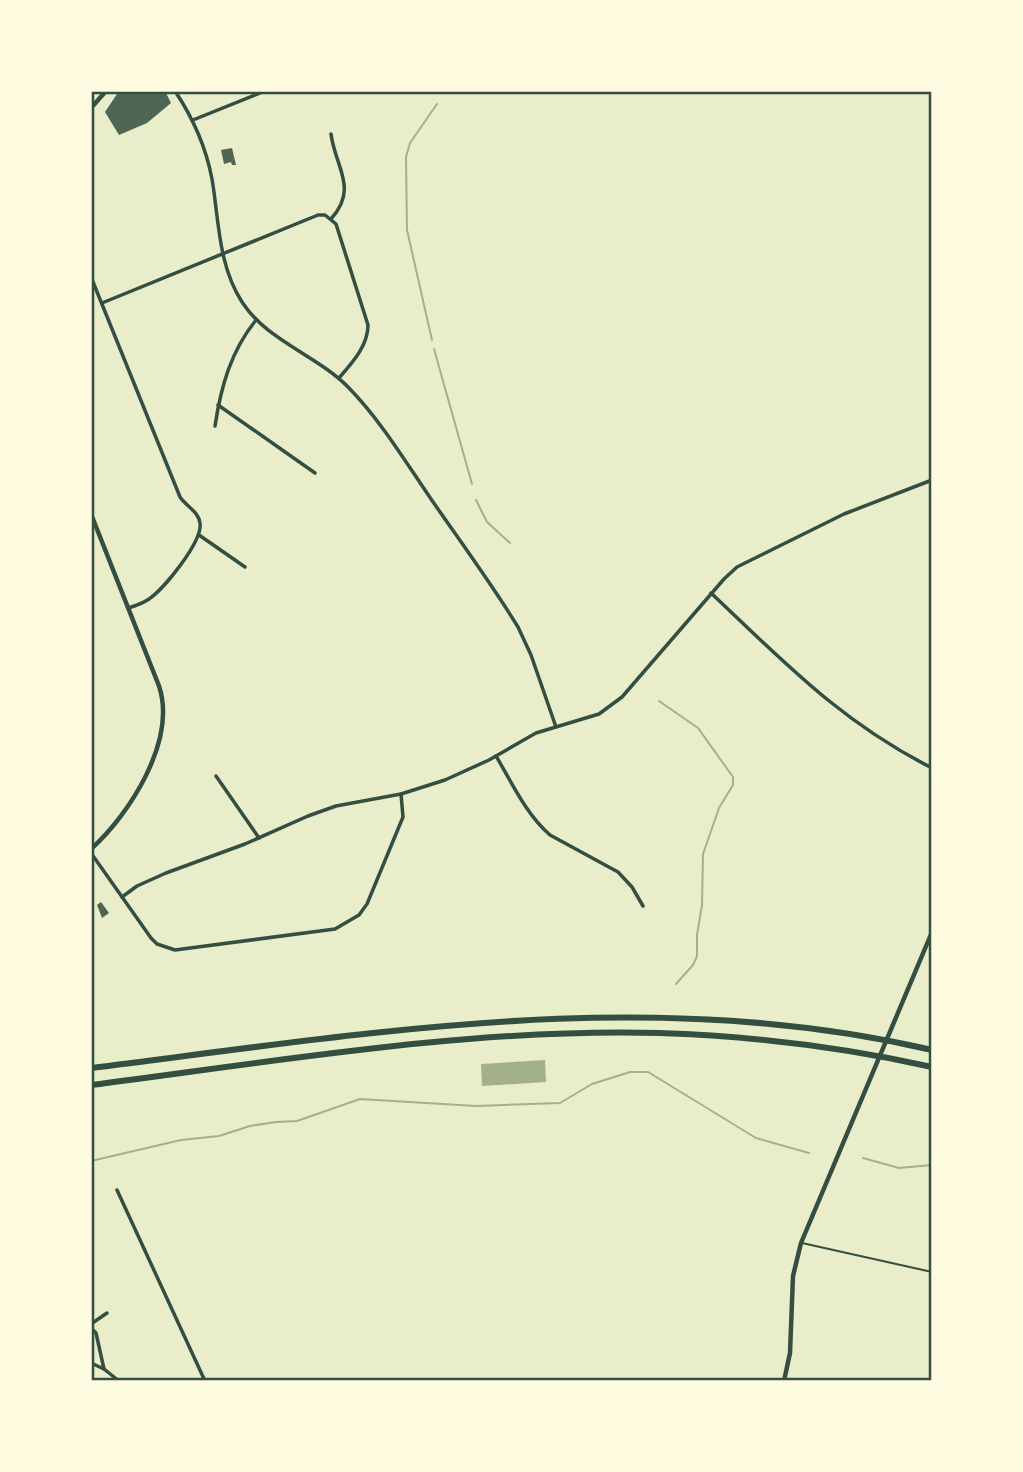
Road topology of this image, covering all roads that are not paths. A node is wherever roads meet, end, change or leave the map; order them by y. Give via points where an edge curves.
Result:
1 (106, 91) edge
2 (175, 91) edge
3 (265, 91) edge
4 (258, 92) edge
5 (91, 108) edge
6 (193, 120) junction
7 (331, 134) dead end
8 (331, 219) junction
9 (223, 253) junction
10 (91, 277) edge
11 (102, 303) junction
12 (256, 320) junction
13 (339, 378) junction
14 (218, 405) junction
15 (215, 426) dead end
16 (316, 473) dead end
17 (932, 480) edge
18 (91, 514) edge
19 (199, 535) junction
20 (244, 567) dead end
21 (712, 593) junction
22 (128, 608) junction
23 (556, 727) junction
24 (496, 756) junction
25 (932, 768) edge
26 (216, 776) dead end
27 (401, 794) junction
28 (259, 838) junction
29 (91, 851) edge
30 (122, 897) junction
31 (643, 906) dead end
32 (932, 932) edge
33 (932, 1050) edge
34 (932, 1067) edge
35 (91, 1068) edge
36 (91, 1085) edge
37 (117, 1190) dead end
38 (801, 1243) junction
39 (932, 1272) edge
40 (107, 1313) dead end
41 (91, 1326) edge
42 (91, 1363) edge
43 (104, 1369) junction
44 (119, 1381) edge
45 (205, 1381) edge
46 (784, 1381) edge

1 - 5 main road
2 - 6 street
3 - 4 street
4 - 6 street
6 - 9 street via 208,164
7 - 8 street via 345,189 340,208
8 - 9 street via 318,215
8 - 13 street via 340,234 368,325 362,347
9 - 11 street
9 - 12 street via 233,286
10 - 11 street
11 - 19 street via 180,497 199,518
12 - 13 street
12 - 14 street via 228,366
13 - 23 street via 375,416 503,603 531,654
14 - 15 street
14 - 16 street
17 - 21 street via 844,514 761,554 730,573
18 - 22 main road
19 - 20 street
19 - 22 street via 163,586 151,598
21 - 23 street via 615,703 591,718
21 - 25 street via 827,701 870,734
22 - 29 main road via 161,694 163,713 155,752 138,789 113,828
23 - 24 street
24 - 27 street
24 - 31 street via 542,828 618,872
26 - 28 street
27 - 28 street via 323,810
27 - 30 street via 403,817 367,904 359,915 335,929 175,950 150,938
28 - 30 street via 166,873
29 - 30 street
32 - 38 main road
33 - 35 highway via 757,1022 605,1016 428,1027
34 - 36 highway via 790,1042 617,1033 418,1045
37 - 45 street
38 - 39 lane
38 - 46 main road via 793,1276 790,1353
40 - 41 street
41 - 43 street
42 - 43 street
43 - 44 street

